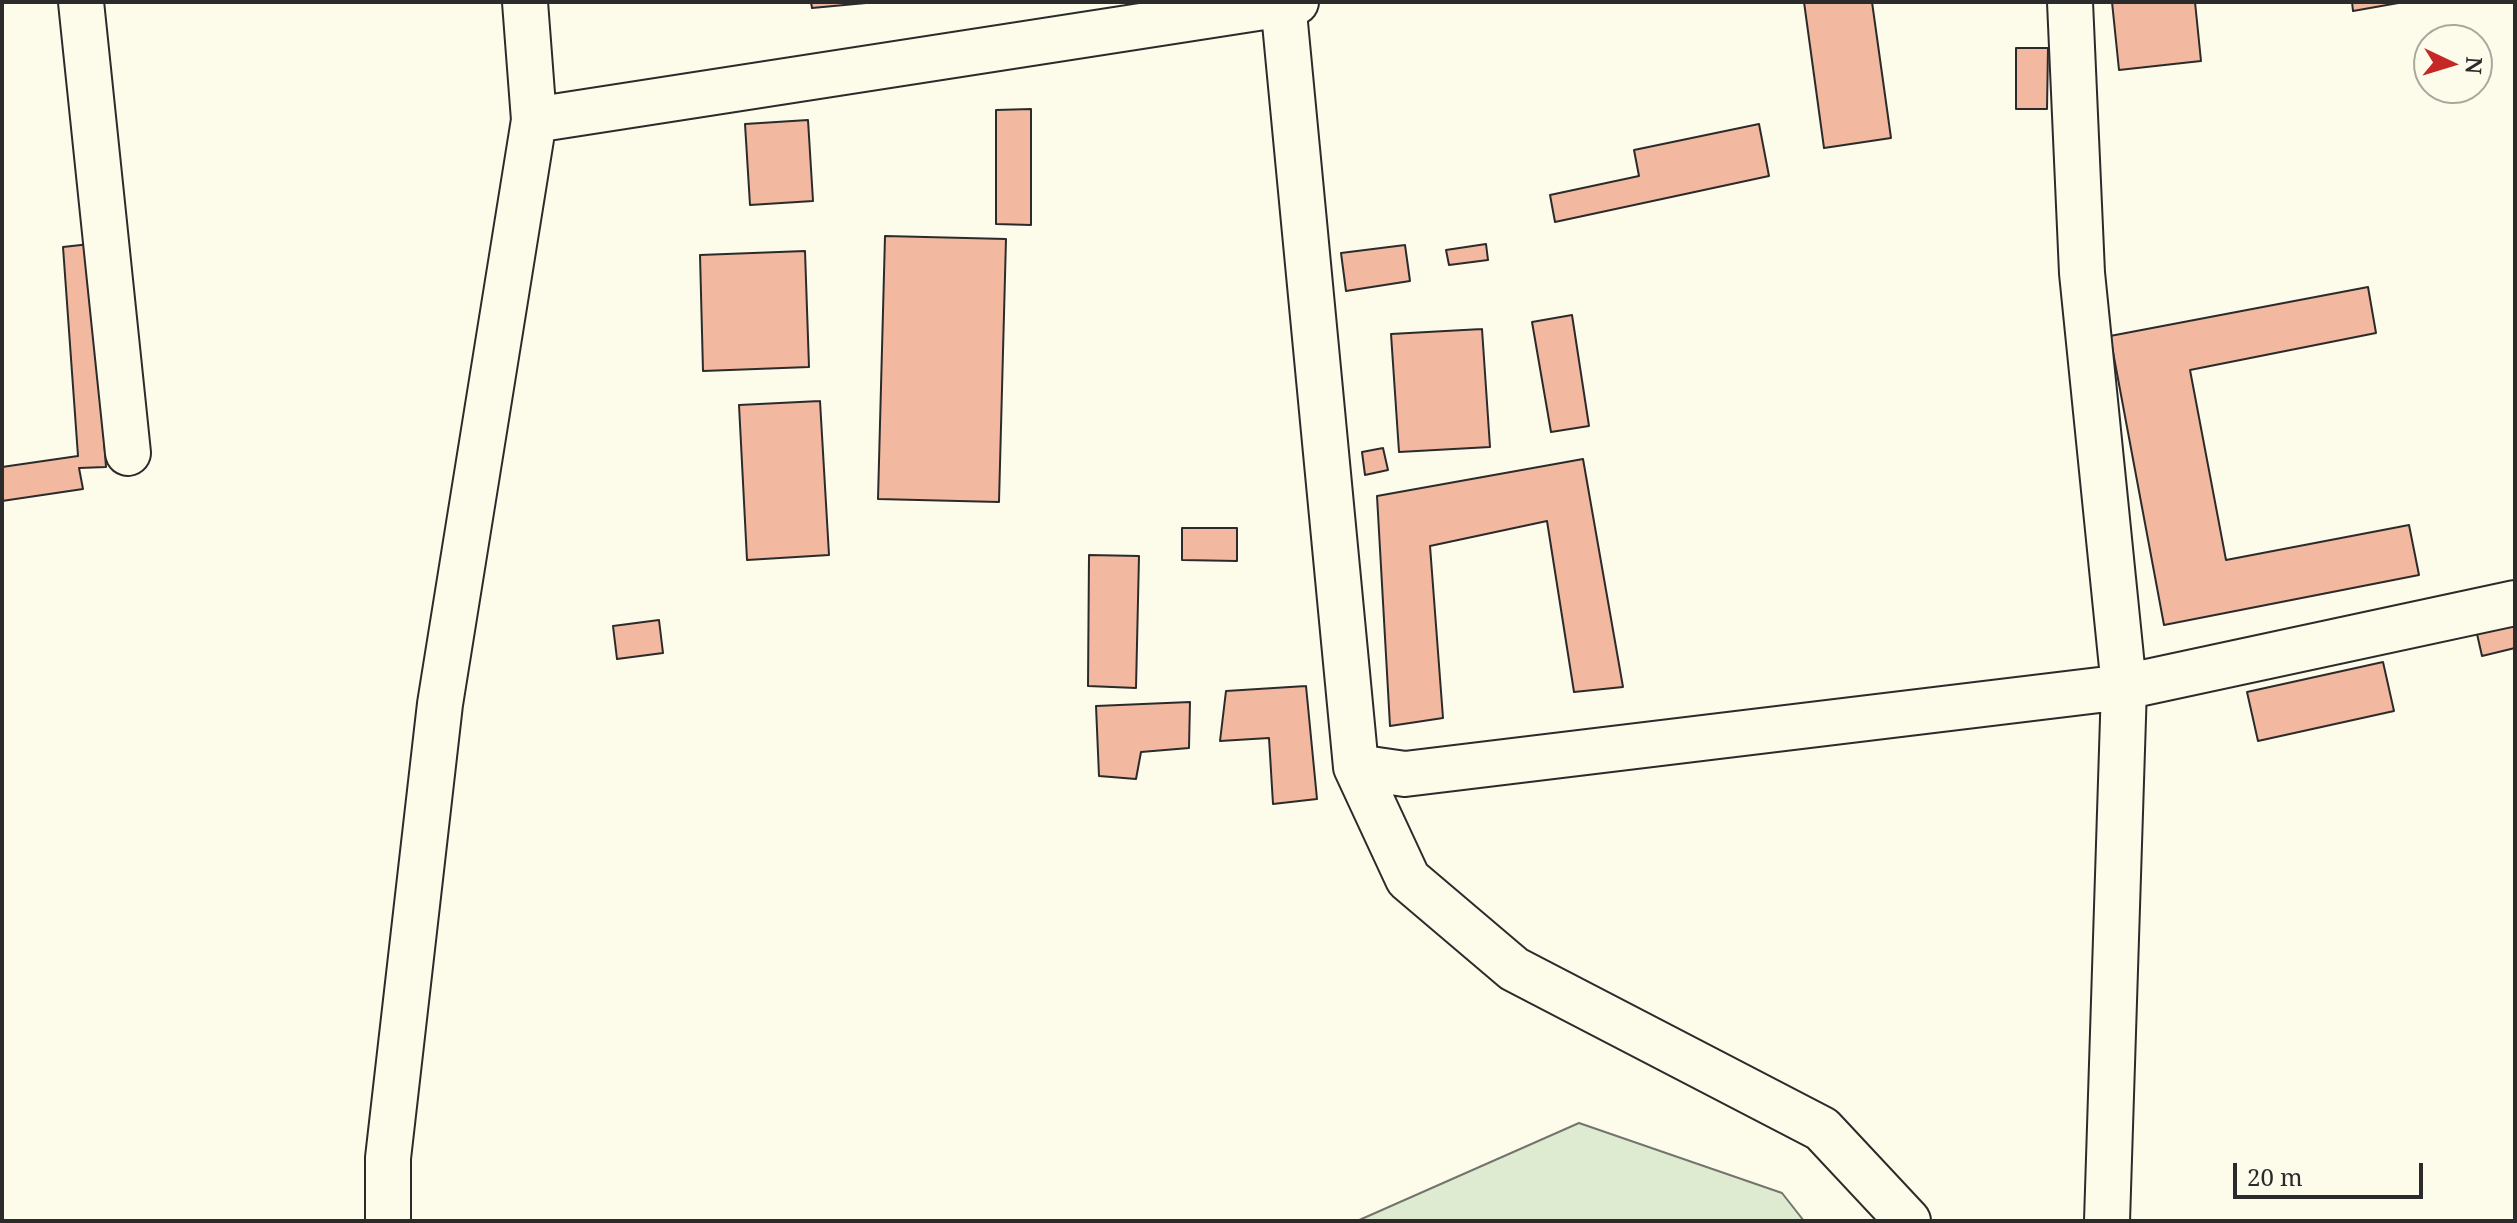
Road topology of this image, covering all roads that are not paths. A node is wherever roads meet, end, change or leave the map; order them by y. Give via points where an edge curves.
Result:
1 (81, 2) edge
2 (525, 2) edge
3 (2070, 2) edge
4 (1287, 3) edge
5 (534, 120) junction
6 (128, 453) dead end
7 (2515, 603) edge
8 (2124, 687) junction
9 (1356, 767) junction
10 (388, 1221) edge
11 (1908, 1221) edge
12 (2107, 1221) edge

1 - 6 street
2 - 5 street
3 - 8 street via 2082,273
4 - 5 street
4 - 9 street
5 - 10 street via 440,704 388,1158
7 - 8 street
8 - 9 street via 1405,774
8 - 12 street
9 - 11 street via 1408,879 1514,969 1822,1129

